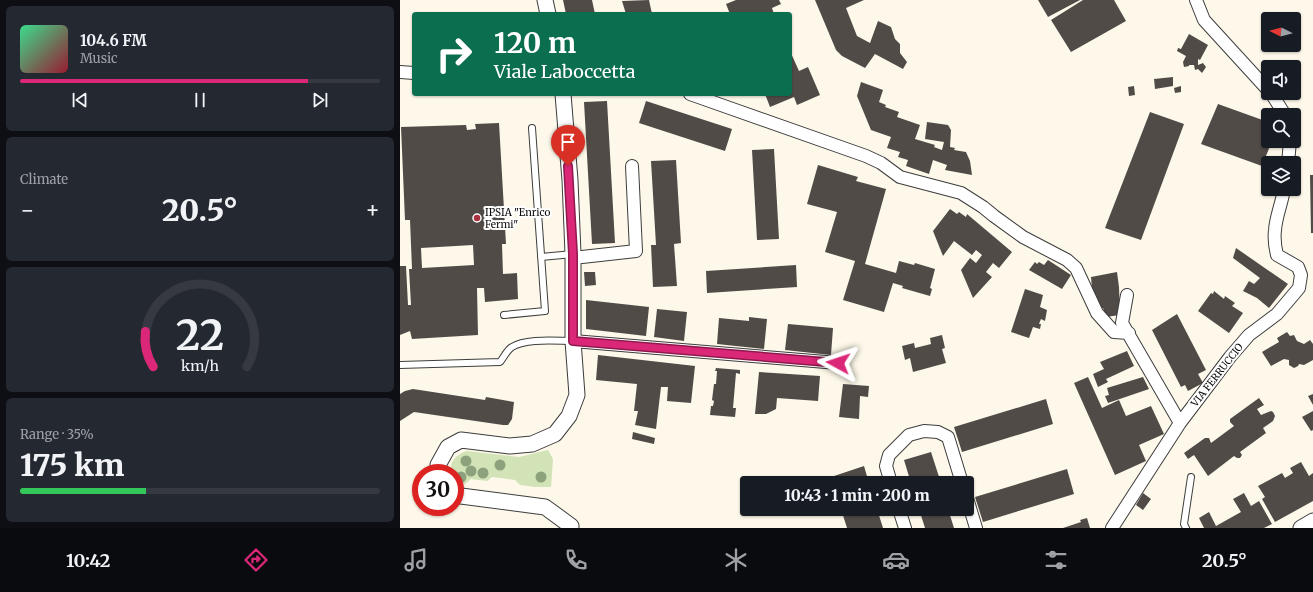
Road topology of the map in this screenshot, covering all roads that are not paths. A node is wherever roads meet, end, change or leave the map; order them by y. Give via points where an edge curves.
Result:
1 (544, 0) edge
2 (1196, 0) edge
3 (547, 12) edge
4 (400, 72) edge
5 (412, 73) edge
6 (1261, 82) edge
7 (563, 96) edge
8 (696, 96) edge
9 (532, 128) dead end
10 (632, 166) dead end
11 (1283, 196) edge
12 (573, 256) junction
13 (541, 257) junction
14 (1127, 295) dead end
15 (504, 315) dead end
16 (1129, 333) junction
17 (573, 341) junction
18 (838, 363) dead end
19 (400, 365) edge
20 (1180, 423) junction
21 (439, 464) edge
22 (889, 476) edge
23 (960, 476) edge
24 (1191, 477) dead end
25 (464, 496) edge
26 (901, 516) edge
27 (972, 516) edge
28 (1313, 522) edge
29 (571, 528) edge
30 (905, 528) edge
31 (976, 528) edge
32 (1112, 528) edge
33 (1186, 528) edge
34 (1301, 528) edge

1 - 3 street
2 - 6 street via 1204,20
4 - 5 street
7 - 12 street
8 - 16 street via 866,156 900,177 961,193 1023,238 1068,260 1076,268 1096,313 1114,332
9 - 13 lane
10 - 12 street via 636,251
11 - 20 street, VIA FERRUCCIO via 1274,230 1275,247 1277,255 1298,268 1301,274 1299,288 1277,314 1249,335
12 - 13 lane
12 - 17 street
13 - 15 lane via 544,311
14 - 16 street via 1122,323
16 - 20 street
17 - 18 street
17 - 19 lane via 519,343 511,348 500,362
17 - 21 street via 577,395 569,416 554,434 532,444 510,446 461,440 448,447
20 - 32 street, VIA FERRUCCIO
22 - 23 street via 886,466 889,455 909,435 924,432 938,432 948,437
24 - 33 lane via 1184,524
25 - 29 street via 544,507
26 - 30 street
27 - 31 street
28 - 34 street

